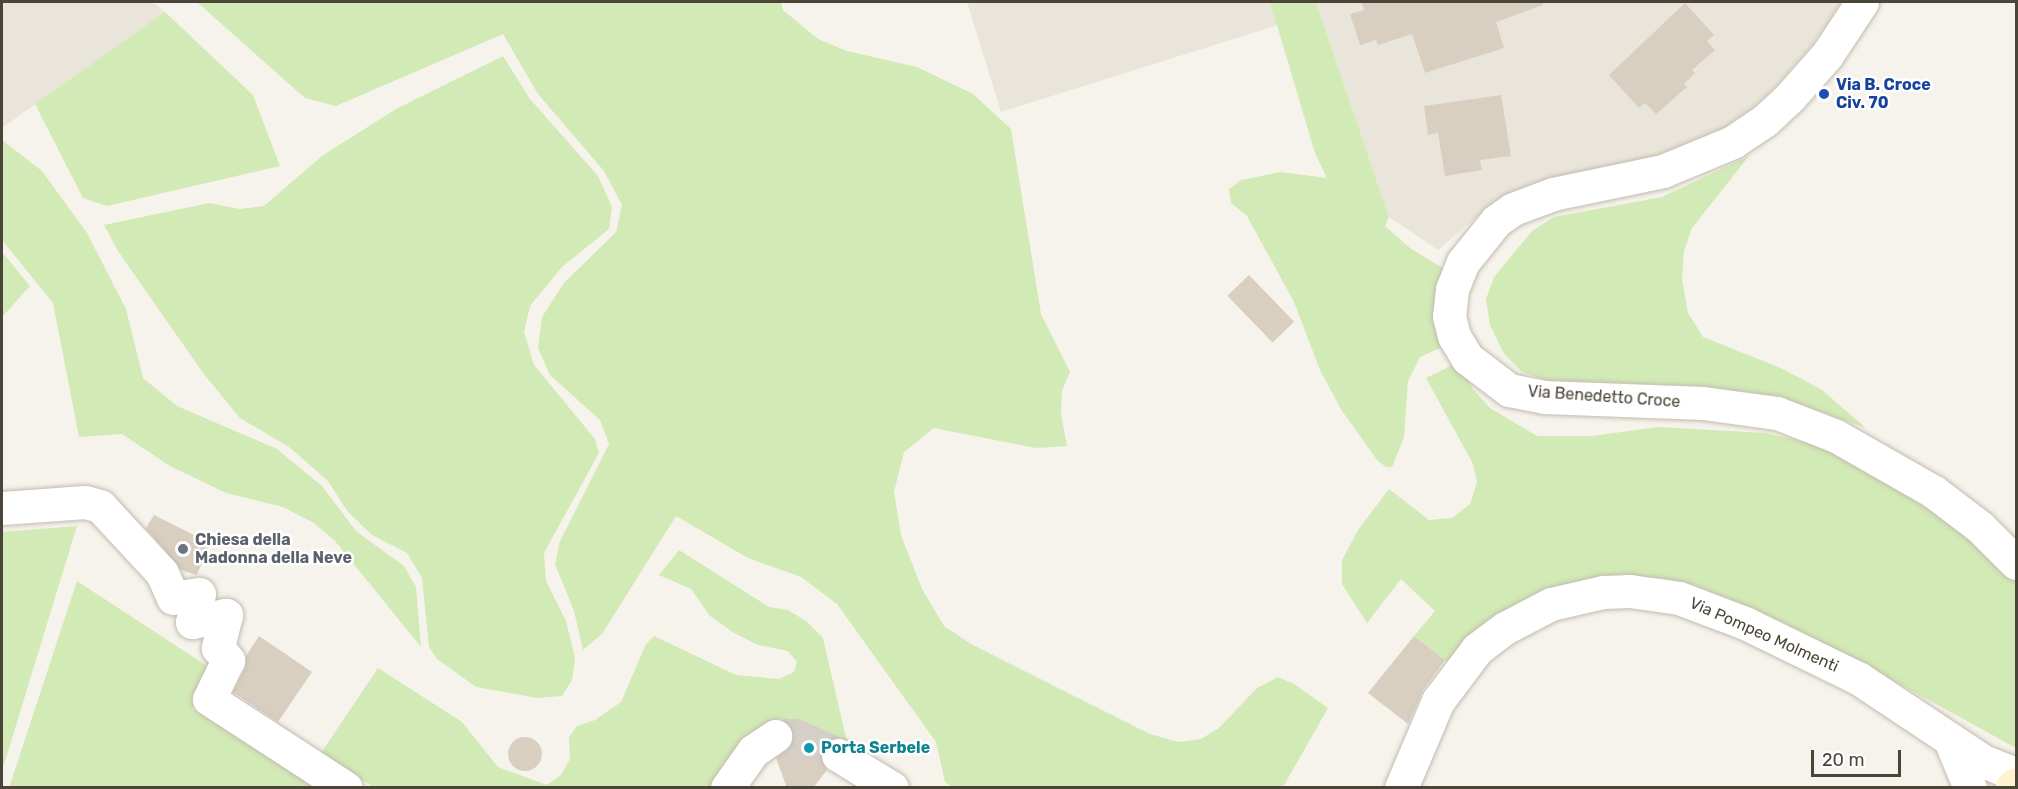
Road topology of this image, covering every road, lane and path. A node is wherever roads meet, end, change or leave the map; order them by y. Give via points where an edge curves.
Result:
1 (1862, 2) edge
2 (2, 508) edge
3 (2016, 563) edge
4 (775, 736) tunnel mouth
5 (1950, 740) junction
6 (838, 755) tunnel mouth
7 (2016, 774) edge
8 (2016, 784) edge
9 (346, 788) edge
10 (727, 788) edge
11 (892, 788) edge
12 (1401, 788) edge
13 (1970, 788) edge
14 (2011, 788) edge

1 - 3 street, Via Benedetto Croce via 1827,55 1790,97 1733,142 1663,171 1553,194 1513,209 1496,221 1463,262 1452,289 1449,316 1454,336 1467,358 1509,390 1544,397 1703,403 1766,412 1836,436 1934,492 1980,527
2 - 9 street via 85,502 100,506 162,573 173,598 199,594 192,622 226,615 218,648 228,660 209,699
4 - 10 street via 753,751
5 - 7 street, Via Pompeo Molmenti via 1983,761
5 - 12 street, Via Pompeo Molmenti via 1858,678 1705,606 1651,591 1603,592 1551,604 1526,615 1477,649 1438,701
5 - 13 street
6 - 11 street
8 - 14 street

